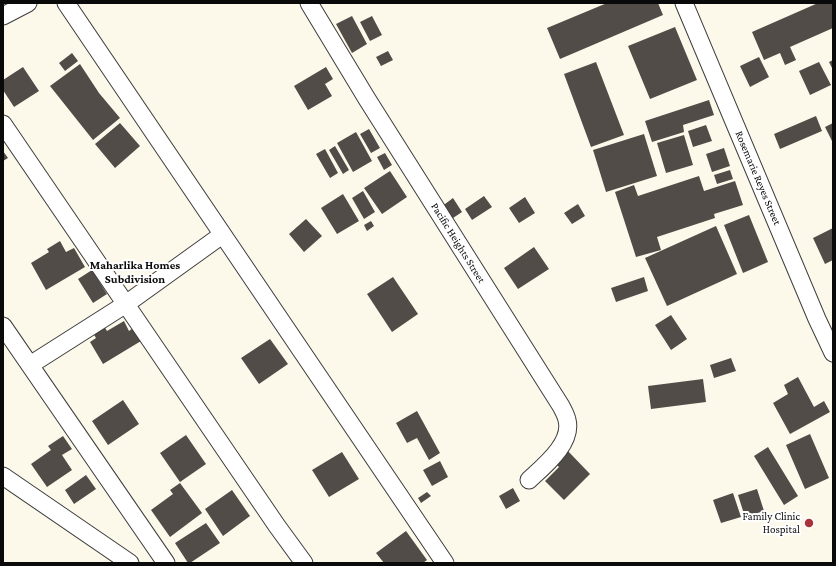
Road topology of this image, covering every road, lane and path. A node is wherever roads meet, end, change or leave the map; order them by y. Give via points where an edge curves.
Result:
1 (28, 3) edge
2 (66, 3) edge
3 (309, 3) edge
4 (684, 3) edge
5 (3, 16) edge
6 (3, 124) edge
7 (222, 234) junction
8 (126, 304) junction
9 (3, 326) edge
10 (833, 353) edge
11 (30, 365) junction
12 (3, 476) edge
13 (529, 480) dead end
14 (130, 563) edge
15 (166, 563) edge
16 (304, 563) edge
17 (444, 563) edge

1 - 5 street
2 - 7 street
3 - 13 street, Pacific Heights Street via 561,406 568,422 562,446
4 - 10 street, Rosemarie Reyes Street
6 - 8 street
7 - 8 street
7 - 17 street
8 - 11 street
8 - 16 street
9 - 11 street
11 - 15 street
12 - 14 street

